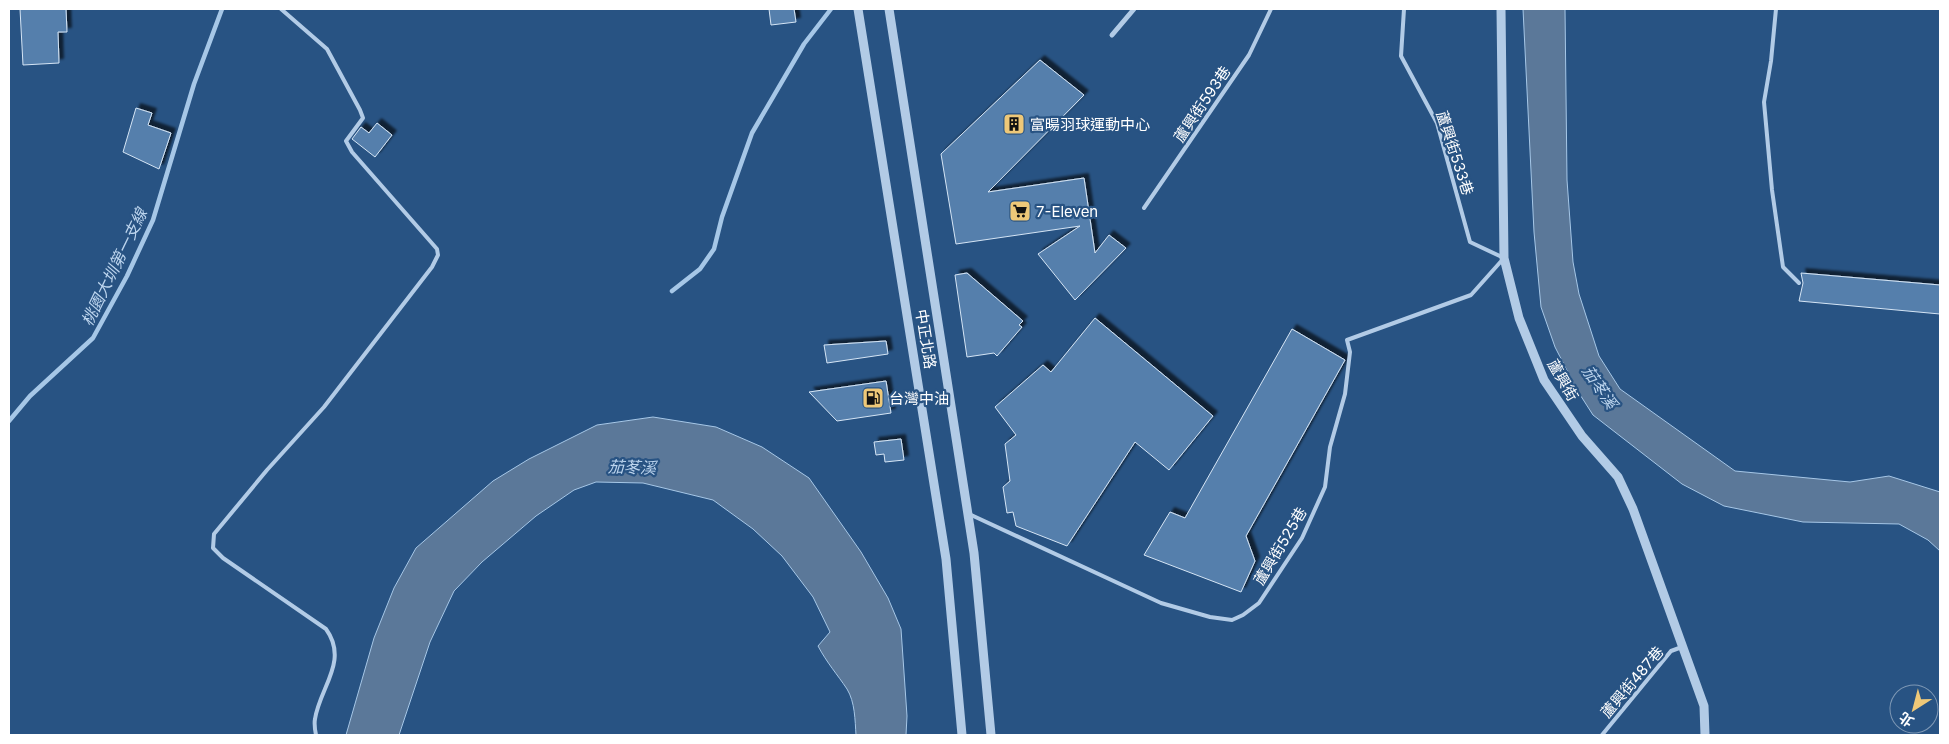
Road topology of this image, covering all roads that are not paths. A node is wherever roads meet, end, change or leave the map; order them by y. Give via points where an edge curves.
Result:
1 (281, 9) edge
2 (858, 9) edge
3 (889, 9) edge
4 (1134, 9) edge
5 (1271, 9) edge
6 (1404, 9) edge
7 (1501, 9) edge
8 (1776, 9) edge
9 (1112, 35) dead end
10 (1144, 208) dead end
11 (1504, 258) junction
12 (1799, 283) dead end
13 (969, 514) junction
14 (1682, 646) junction
15 (316, 735) edge
16 (962, 735) edge
17 (991, 735) edge
18 (1602, 735) edge
19 (1705, 735) edge

1 - 15 lane via 327,49 363,118 346,140 352,152 437,249 438,255 324,408 214,534 213,548 223,558 326,630 334,640 335,661 314,720
2 - 16 street, 中正北路 via 946,558
3 - 13 street, 中正北路
4 - 9 street
5 - 10 lane, 蘆興街593巷 via 1249,54
6 - 11 lane, 蘆興街533巷 via 1401,56 1437,123 1470,242
7 - 11 street, 蘆興街
8 - 12 lane via 1764,102 1783,267
11 - 13 lane, 蘆興街525巷 via 1471,295 1347,340 1350,352 1344,394 1330,447 1325,487 1302,538 1259,603 1243,615 1232,620 1210,617 1161,603
11 - 14 street, 蘆興街 via 1519,318 1544,380 1582,436 1618,477 1633,509
13 - 17 street, 中正北路
14 - 18 lane, 蘆興街487巷 via 1671,651
14 - 19 street, 蘆興街 via 1704,706

